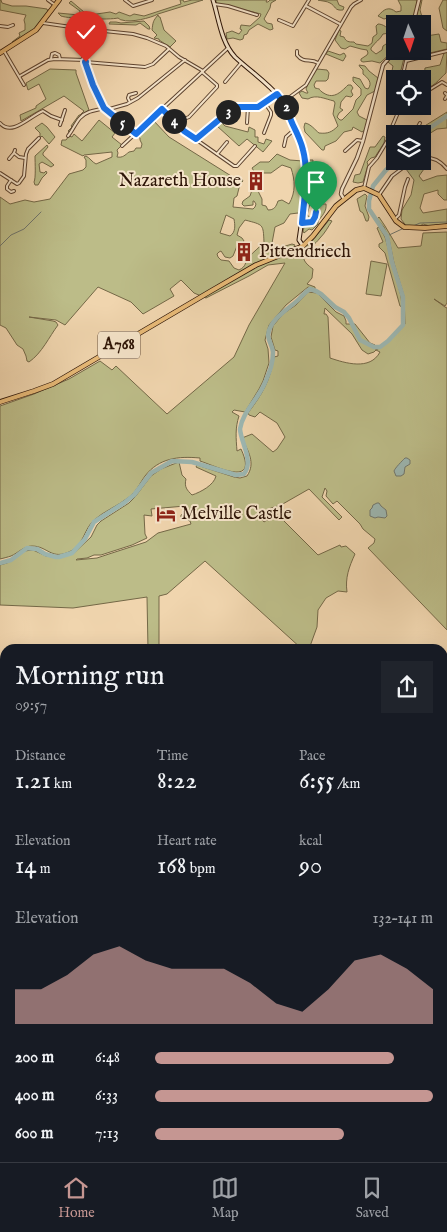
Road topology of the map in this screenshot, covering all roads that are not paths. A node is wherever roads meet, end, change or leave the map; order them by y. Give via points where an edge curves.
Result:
1 (48, 0) edge
2 (59, 0) edge
3 (125, 0) edge
4 (152, 0) edge
5 (213, 0) edge
6 (309, 0) edge
7 (352, 0) edge
8 (361, 0) edge
9 (419, 0) edge
10 (214, 4) junction
11 (354, 4) junction
12 (55, 5) junction
13 (306, 6) junction
14 (258, 15) dead end
15 (415, 15) edge
16 (44, 20) junction
17 (279, 20) dead end
18 (13, 24) dead end
19 (340, 24) junction
20 (0, 26) edge
21 (85, 29) junction
22 (228, 48) junction
23 (169, 49) junction
24 (297, 51) dead end
25 (447, 51) edge
26 (2, 52) edge
27 (60, 59) junction
28 (50, 60) junction
29 (185, 60) junction
30 (387, 60) edge
31 (85, 61) junction
32 (241, 63) junction
33 (318, 63) junction
34 (404, 70) edge
35 (202, 71) junction
36 (20, 76) junction
37 (225, 82) dead end
38 (24, 85) dead end
39 (447, 85) edge
40 (431, 89) edge
41 (136, 93) dead end
42 (277, 94) junction
43 (130, 102) junction
44 (283, 102) junction
45 (265, 103) junction
46 (248, 108) junction
47 (105, 109) junction
48 (162, 109) junction
49 (65, 110) dead end
50 (62, 120) junction
51 (246, 122) dead end
52 (420, 122) dead end
53 (0, 124) edge
54 (60, 125) dead end
55 (178, 125) junction
56 (418, 125) edge
57 (295, 129) junction
58 (264, 133) dead end
59 (136, 134) junction
60 (68, 136) dead end
61 (39, 138) dead end
62 (196, 139) junction
63 (363, 141) junction
64 (227, 142) dead end
65 (386, 143) edge
66 (122, 146) dead end
67 (255, 146) dead end
68 (284, 146) dead end
69 (345, 151) dead end
70 (217, 154) junction
71 (25, 158) junction
72 (431, 158) edge
73 (9, 159) dead end
74 (324, 169) dead end
75 (447, 169) edge
76 (400, 170) edge
77 (0, 173) edge
78 (408, 179) dead end
79 (11, 180) junction
80 (366, 188) junction
81 (14, 191) dead end
82 (378, 194) junction
83 (344, 199) junction
84 (396, 218) junction
85 (302, 223) junction
86 (447, 226) edge
87 (302, 246) junction
88 (0, 402) edge

1 - 12 street
2 - 12 main road
3 - 4 street via 133,6
5 - 10 main road
6 - 13 street
7 - 11 street
8 - 11 street
9 - 15 street
10 - 14 street
10 - 22 main road
11 - 19 street
12 - 16 main road
13 - 17 street via 293,26
13 - 19 street
16 - 21 street via 47,24
16 - 26 main road via 31,34
18 - 20 street
19 - 33 street
21 - 23 street via 138,35
21 - 31 street via 82,47
22 - 32 main road
22 - 35 street
23 - 29 street
23 - 31 street via 145,67
24 - 33 street via 303,61
25 - 34 street via 410,59 406,61
26 - 36 street
27 - 28 street
27 - 28 street via 55,53
27 - 31 street
28 - 36 street
29 - 35 street
29 - 43 street
30 - 63 street via 383,65
31 - 47 street
32 - 37 street
32 - 42 main road
33 - 44 street via 306,86
35 - 48 street
35 - 55 street via 217,87
36 - 38 street
39 - 40 street via 442,82
41 - 43 street via 129,95
42 - 44 main road
42 - 45 street
43 - 47 street
44 - 57 main road
45 - 46 street
45 - 58 street via 271,115
46 - 51 street
46 - 62 street via 231,109
47 - 59 street
47 - 60 street via 87,112
48 - 55 street
48 - 59 street
49 - 50 street
50 - 53 street via 43,111 12,128
50 - 54 street
52 - 56 street
55 - 62 street
57 - 68 street via 286,137
57 - 85 main road via 305,164
59 - 66 street
61 - 71 street via 28,149
62 - 70 street
63 - 69 street via 357,140
63 - 83 street via 342,189
64 - 70 street
65 - 80 street via 369,167
67 - 70 street via 236,167
71 - 73 street via 14,152
71 - 79 street via 23,178 18,184
72 - 75 street
74 - 85 street via 316,215 312,222
76 - 82 street
77 - 79 street
78 - 84 street
79 - 81 street via 7,189
80 - 82 main road
80 - 83 main road, A768 via 356,190
82 - 84 main road
83 - 87 main road, A768
84 - 86 main road via 406,228
85 - 87 main road via 299,240
87 - 88 main road, A768 via 256,265 58,381

